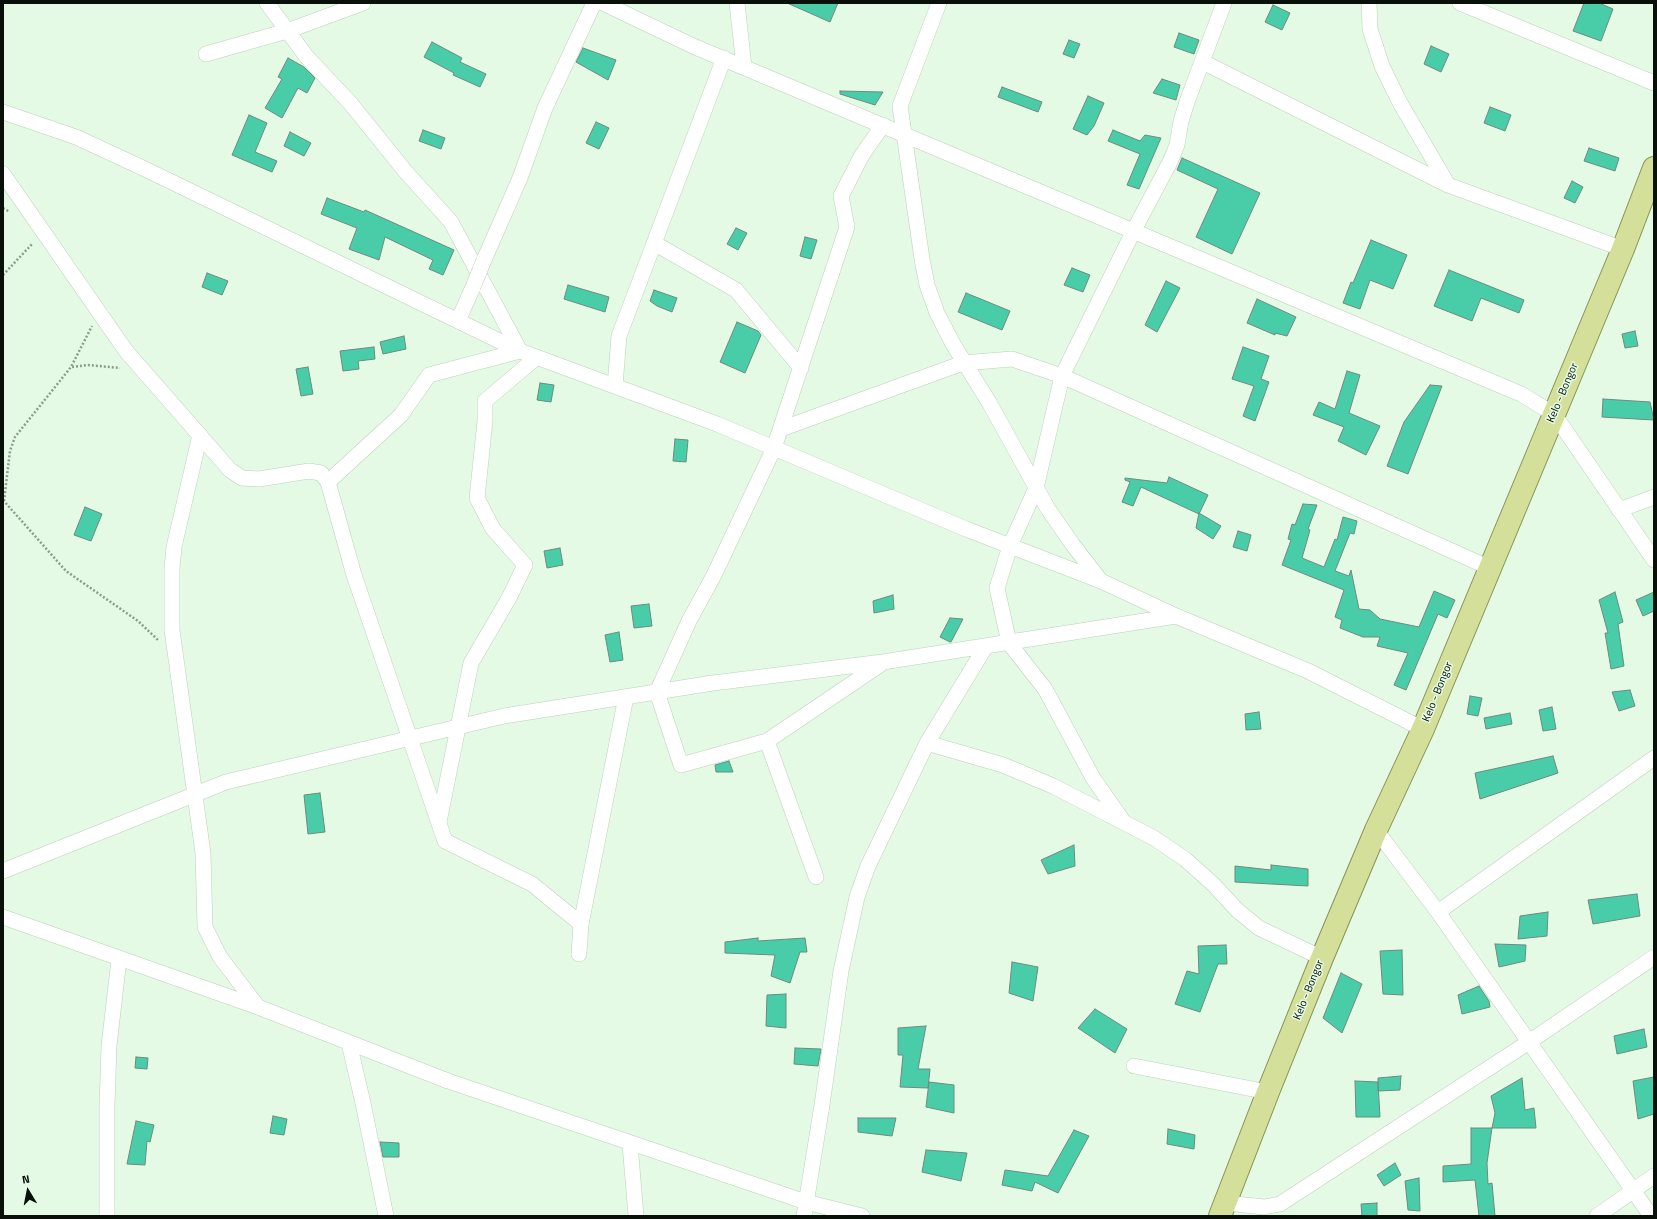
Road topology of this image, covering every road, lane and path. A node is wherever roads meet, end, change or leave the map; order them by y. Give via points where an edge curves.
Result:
1 (267, 3) edge
2 (363, 3) edge
3 (594, 3) edge
4 (603, 3) edge
5 (737, 3) edge
6 (940, 3) edge
7 (1224, 3) edge
8 (1369, 3) edge
9 (1460, 3) edge
10 (288, 31) junction
11 (206, 54) dead end
12 (724, 58) junction
13 (1203, 62) junction
14 (744, 67) junction
15 (1654, 83) edge
16 (3, 112) edge
17 (883, 125) junction
18 (903, 133) junction
19 (1654, 168) edge
20 (3, 174) edge
21 (1448, 185) junction
22 (1134, 230) junction
23 (44, 232) junction
24 (654, 243) junction
25 (1623, 249) junction
26 (3, 275) edge
27 (99, 312) junction
28 (458, 321) junction
29 (520, 351) junction
30 (537, 357) junction
31 (963, 362) junction
32 (71, 368) junction
33 (801, 368) junction
34 (143, 370) junction
35 (1062, 376) junction
36 (615, 386) junction
37 (1554, 414) junction
38 (781, 429) junction
39 (200, 435) junction
40 (774, 448) junction
41 (328, 482) junction
42 (1036, 488) junction
43 (1654, 497) edge
44 (4, 501) edge
45 (1619, 510) junction
46 (1010, 546) junction
47 (1654, 560) edge
48 (1490, 568) junction
49 (1101, 581) junction
50 (1176, 616) junction
51 (1009, 643) junction
52 (162, 644) dead end
53 (986, 646) junction
54 (883, 662) junction
55 (657, 692) junction
56 (626, 697) junction
57 (458, 727) junction
58 (1424, 729) junction
59 (410, 738) junction
60 (767, 741) junction
61 (927, 744) junction
62 (1654, 758) edge
63 (196, 794) junction
64 (1123, 821) junction
65 (439, 823) junction
66 (1376, 830) junction
67 (3, 871) edge
68 (816, 877) dead end
69 (1438, 912) junction
70 (3, 917) edge
71 (581, 924) junction
72 (579, 954) dead end
73 (1654, 957) edge
74 (1322, 958) junction
75 (119, 959) junction
76 (258, 1007) junction
77 (1529, 1042) junction
78 (349, 1044) junction
79 (1134, 1066) dead end
80 (1268, 1092) junction
81 (630, 1144) junction
82 (1654, 1176) edge
83 (1634, 1191) junction
84 (805, 1209) edge
85 (1223, 1209) edge
86 (107, 1216) edge
87 (386, 1216) edge
88 (636, 1216) edge
89 (862, 1216) edge
90 (1597, 1216) edge
91 (1651, 1216) edge

1 - 10 street
2 - 10 street
3 - 28 street, bridge via 545,108 520,178
4 - 12 street
5 - 14 street
6 - 18 street via 900,106
7 - 13 street
8 - 21 street via 1370,29 1382,66 1399,101
9 - 15 street
10 - 11 street
10 - 29 street via 306,56 451,222
12 - 14 street
12 - 24 street
13 - 21 street
13 - 22 street via 1183,114 1177,145
14 - 17 street
16 - 28 street via 76,137
17 - 18 street
17 - 33 street via 862,155 841,196 847,227
18 - 22 street
18 - 31 street via 927,285 937,313
19 - 25 highway, Kelo - Bongor
20 - 23 street
21 - 25 street
22 - 35 street
22 - 37 street via 1521,394
23 - 26 path
23 - 27 street
24 - 33 street via 736,290
24 - 36 street via 619,336
25 - 37 highway, Kelo - Bongor
27 - 32 path
27 - 34 street via 126,351
28 - 29 street
29 - 30 street
29 - 41 street via 429,375 401,415
30 - 36 street
30 - 57 street via 485,401 477,498 494,529 525,566 471,663
31 - 35 street via 1012,359
31 - 38 street
31 - 42 street via 990,404
32 - 34 path via 88,365
32 - 44 path via 15,437 10,451
33 - 38 street
34 - 39 street
35 - 42 street
35 - 48 street
36 - 40 street
37 - 45 street
37 - 48 highway, Kelo - Bongor
38 - 40 street
39 - 41 street via 230,470 242,478 259,479 309,471 321,473
39 - 63 street via 174,547 171,607 172,630
40 - 46 street
40 - 55 street
41 - 59 street via 354,575
42 - 46 street
42 - 49 street via 1073,545
43 - 45 street
44 - 52 path via 66,571 138,621
45 - 47 street
46 - 49 street
46 - 51 street via 997,588
48 - 58 highway, Kelo - Bongor
49 - 50 street
50 - 51 street
50 - 58 street via 1308,671
51 - 53 street
51 - 64 street via 1045,689 1093,778
53 - 54 street
53 - 61 street
54 - 55 street
54 - 60 street
55 - 56 street
55 - 60 street via 680,765
56 - 57 street via 504,716
56 - 71 street
57 - 59 street
57 - 65 street
58 - 66 highway, Kelo - Bongor
59 - 63 street via 282,767 226,782
59 - 65 street
60 - 68 street
61 - 64 street via 1003,765 1053,786
61 - 84 street via 868,866 857,897 840,971
62 - 69 street
63 - 67 street
63 - 76 street via 203,853 205,927 220,957
64 - 74 street via 1185,859 1259,928
65 - 71 street via 445,841 532,884
66 - 69 street
66 - 74 highway, Kelo - Bongor
69 - 77 street
70 - 75 street
71 - 72 street
73 - 77 street
74 - 80 highway, Kelo - Bongor
75 - 76 street
75 - 86 street via 109,1046 106,1118
76 - 78 street
77 - 83 street
77 - 85 street via 1280,1204
78 - 81 street via 448,1082
78 - 87 street
79 - 80 street
80 - 85 highway, Kelo - Bongor
81 - 84 street
81 - 88 street
82 - 83 street
83 - 90 street
83 - 91 street
84 - 89 street

